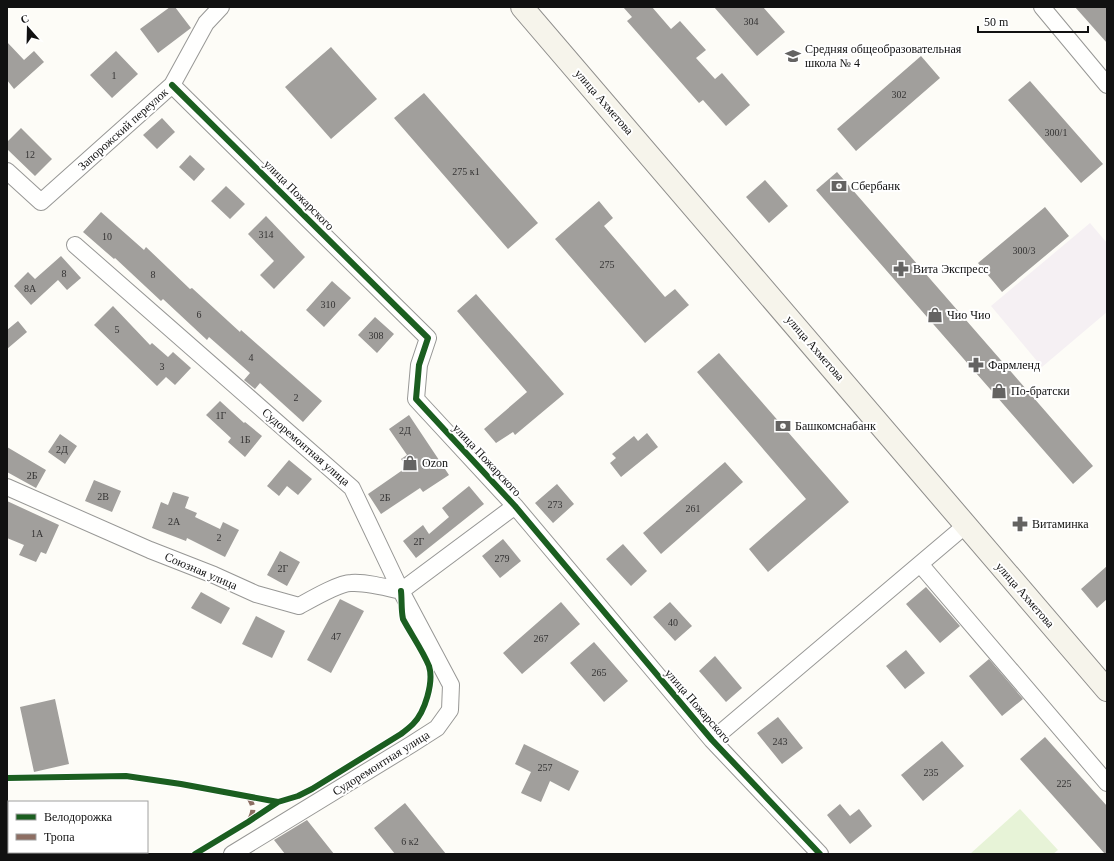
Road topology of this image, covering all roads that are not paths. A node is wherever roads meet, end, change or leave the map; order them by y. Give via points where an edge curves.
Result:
1 (522, 7) edge
2 (1042, 7) edge
3 (215, 9) edge
4 (172, 85) junction
5 (1107, 85) edge
6 (7, 171) edge
7 (75, 245) dead end
8 (7, 487) edge
9 (515, 506) junction
10 (966, 525) junction
11 (920, 564) junction
12 (401, 591) junction
13 (1107, 690) edge
14 (712, 740) junction
15 (1107, 783) edge
16 (232, 854) edge
17 (820, 854) edge

1 - 10 main road, улица Ахметова
2 - 5 street
3 - 4 street, Запорожский переулок
4 - 6 street, Запорожский переулок via 41,202
4 - 9 street, улица Пожарского via 428,338 419,365 416,399
7 - 12 street, Судоремонтная улица via 352,488
8 - 12 street, Союзная улица via 256,594 299,606 349,583
9 - 12 street
9 - 14 street, улица Пожарского
10 - 11 street
10 - 13 main road, улица Ахметова
11 - 14 street
11 - 15 street
12 - 16 street, Судоремонтная улица via 451,685 450,710 437,728
14 - 17 street, улица Пожарского

